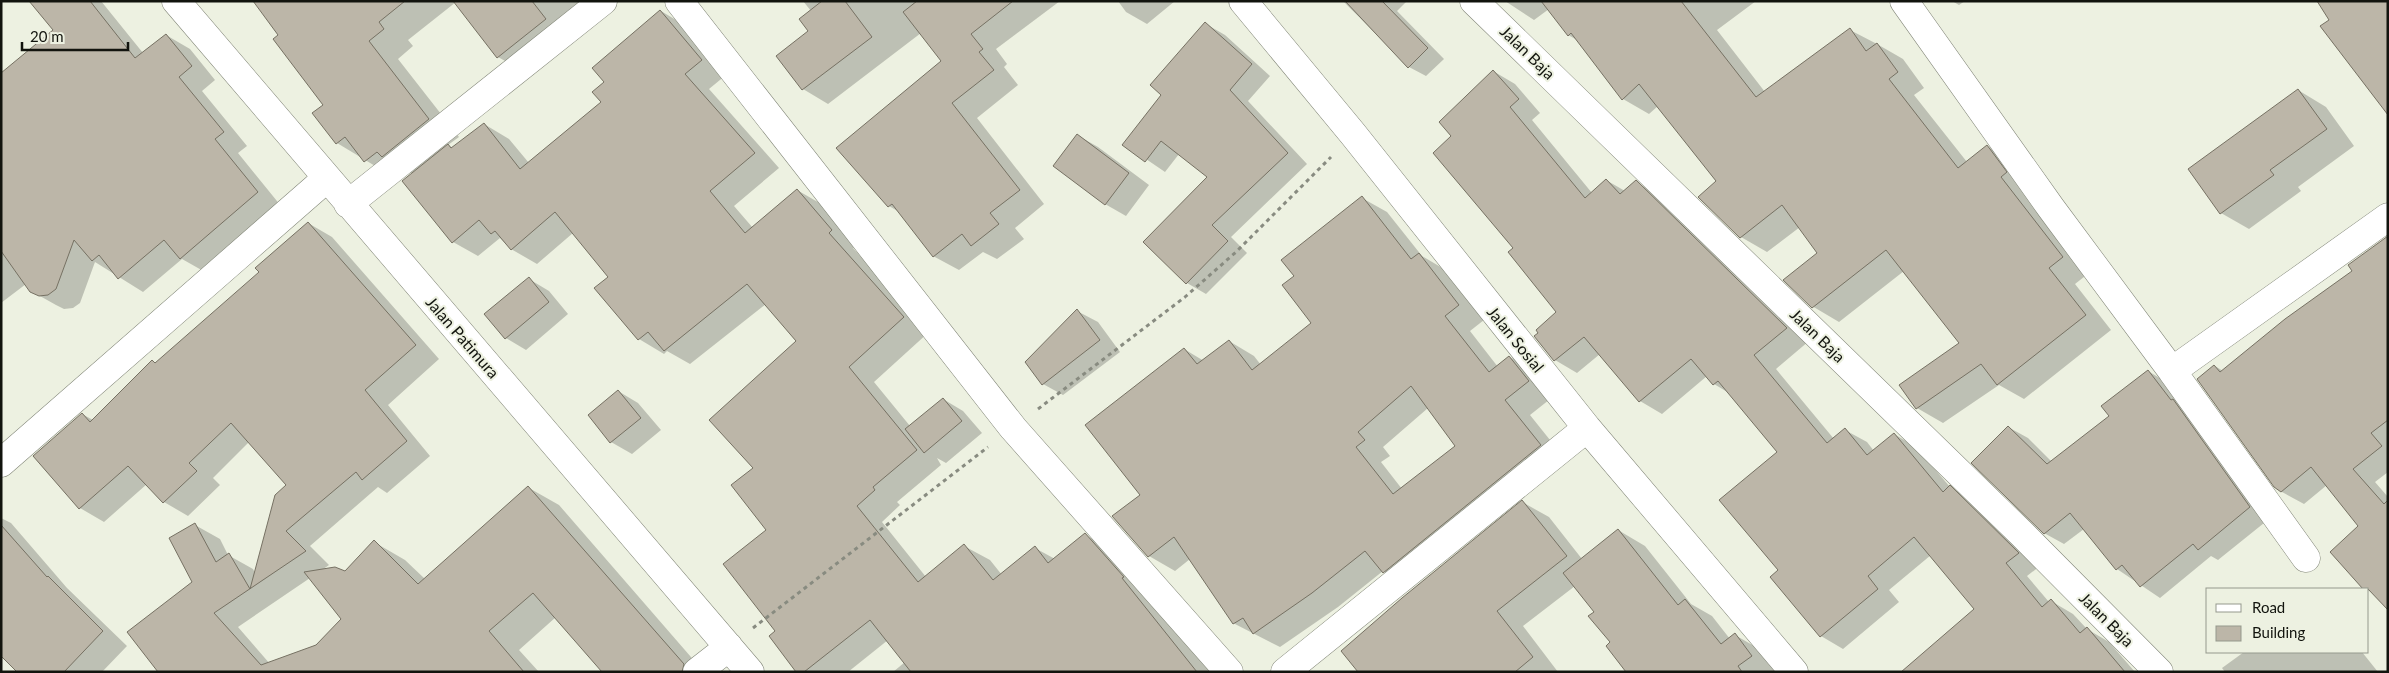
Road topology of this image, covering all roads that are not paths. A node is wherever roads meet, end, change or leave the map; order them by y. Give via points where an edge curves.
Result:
1 (176, 1) edge
2 (603, 1) edge
3 (679, 1) edge
4 (1244, 1) edge
5 (1474, 1) edge
6 (1904, 1) edge
7 (327, 178) junction
8 (348, 204) junction
9 (2388, 217) edge
10 (2172, 371) junction
11 (1587, 428) junction
12 (1, 463) edge
13 (2306, 558) dead end
14 (729, 647) junction
15 (697, 672) edge
16 (750, 672) edge
17 (1229, 672) edge
18 (1286, 672) edge
19 (1794, 672) edge
20 (2159, 672) edge

1 - 7 street, Jalan Patimura
2 - 8 street
3 - 17 street via 1013,428
4 - 11 street, Jalan Sosial
5 - 20 street, Jalan Baja via 1994,506
6 - 10 street
7 - 8 street, Jalan Patimura
7 - 12 street
8 - 14 street, Jalan Patimura
9 - 10 street
10 - 13 street
11 - 18 street
11 - 19 street, Jalan Sosial
14 - 15 street
14 - 16 street, Jalan Patimura

